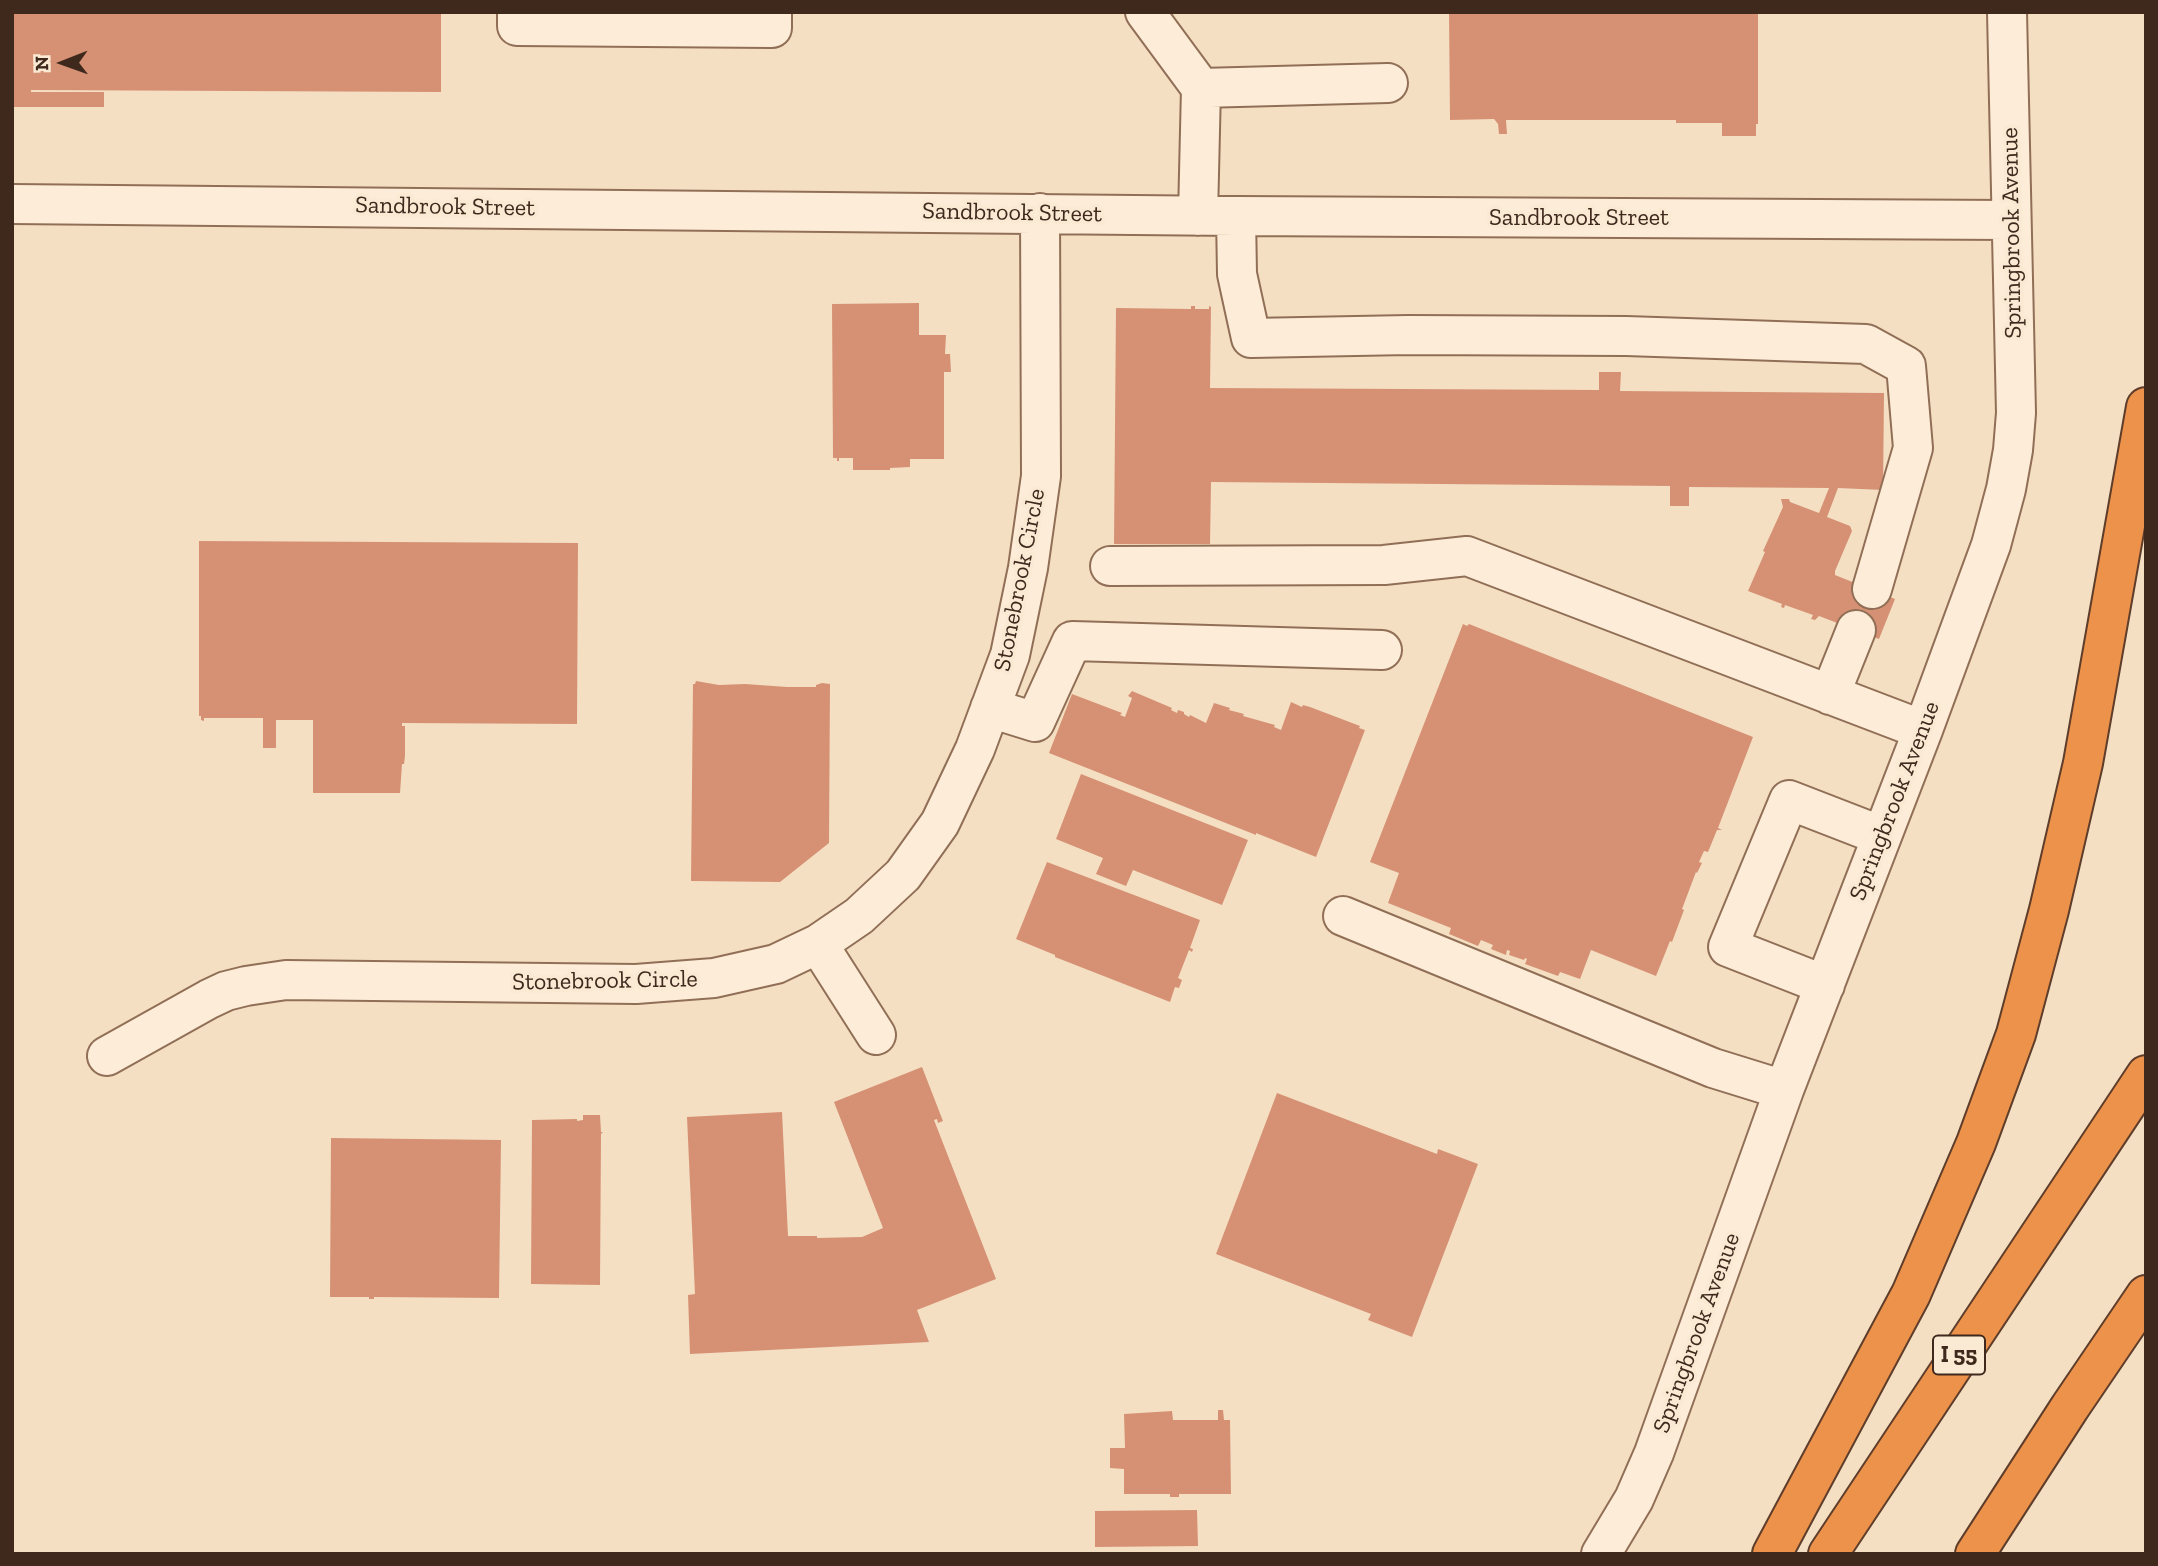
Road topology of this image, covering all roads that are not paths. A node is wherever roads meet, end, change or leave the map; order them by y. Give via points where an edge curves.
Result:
1 (517, 12) edge
2 (772, 12) edge
3 (1145, 12) edge
4 (2007, 12) edge
5 (1388, 83) dead end
6 (1201, 88) junction
7 (12, 204) edge
8 (1041, 214) junction
9 (1198, 216) junction
10 (1236, 216) junction
11 (2011, 220) junction
12 (2146, 407) edge
13 (1110, 566) dead end
14 (1872, 589) dead end
15 (1856, 630) dead end
16 (1382, 650) dead end
17 (1830, 695) junction
18 (990, 708) junction
19 (1923, 730) junction
20 (1882, 836) junction
21 (1343, 916) dead end
22 (818, 944) junction
23 (1825, 985) junction
24 (876, 1035) dead end
25 (107, 1056) dead end
26 (2146, 1074) edge
27 (1784, 1090) junction
28 (2146, 1295) edge
29 (1601, 1554) edge
30 (1772, 1554) edge
31 (1828, 1554) edge
32 (1975, 1554) edge

1 - 2 street via 517,26 772,28
3 - 6 street
4 - 11 street, Springbrook Avenue
5 - 6 street
6 - 9 street
7 - 8 street, Sandbrook Street
8 - 9 street, Sandbrook Street
8 - 18 street, Stonebrook Circle via 1041,476 1010,655
9 - 10 street, Sandbrook Street
10 - 11 street, Sandbrook Street
10 - 14 street via 1237,274 1251,338 1626,336 1866,344 1906,366 1913,448
11 - 19 street, Springbrook Avenue via 2013,450 1991,545
12 - 30 highway via 2083,763 2016,1034 1976,1143 1911,1294
13 - 17 street via 1384,565 1467,556
15 - 17 street
16 - 18 street via 1072,641 1035,722
17 - 19 street
18 - 22 street, Stonebrook Circle via 940,823 903,875 859,916
19 - 20 street, Springbrook Avenue
20 - 23 street, Springbrook Avenue
20 - 23 street via 1790,800 1728,947
21 - 27 street via 1713,1068
22 - 24 street
22 - 25 street, Stonebrook Circle via 776,964 726,976 649,983 266,982 209,999
23 - 27 street, Springbrook Avenue
26 - 31 highway, I 55
27 - 29 street, Springbrook Avenue via 1654,1453 1634,1499
28 - 32 highway

